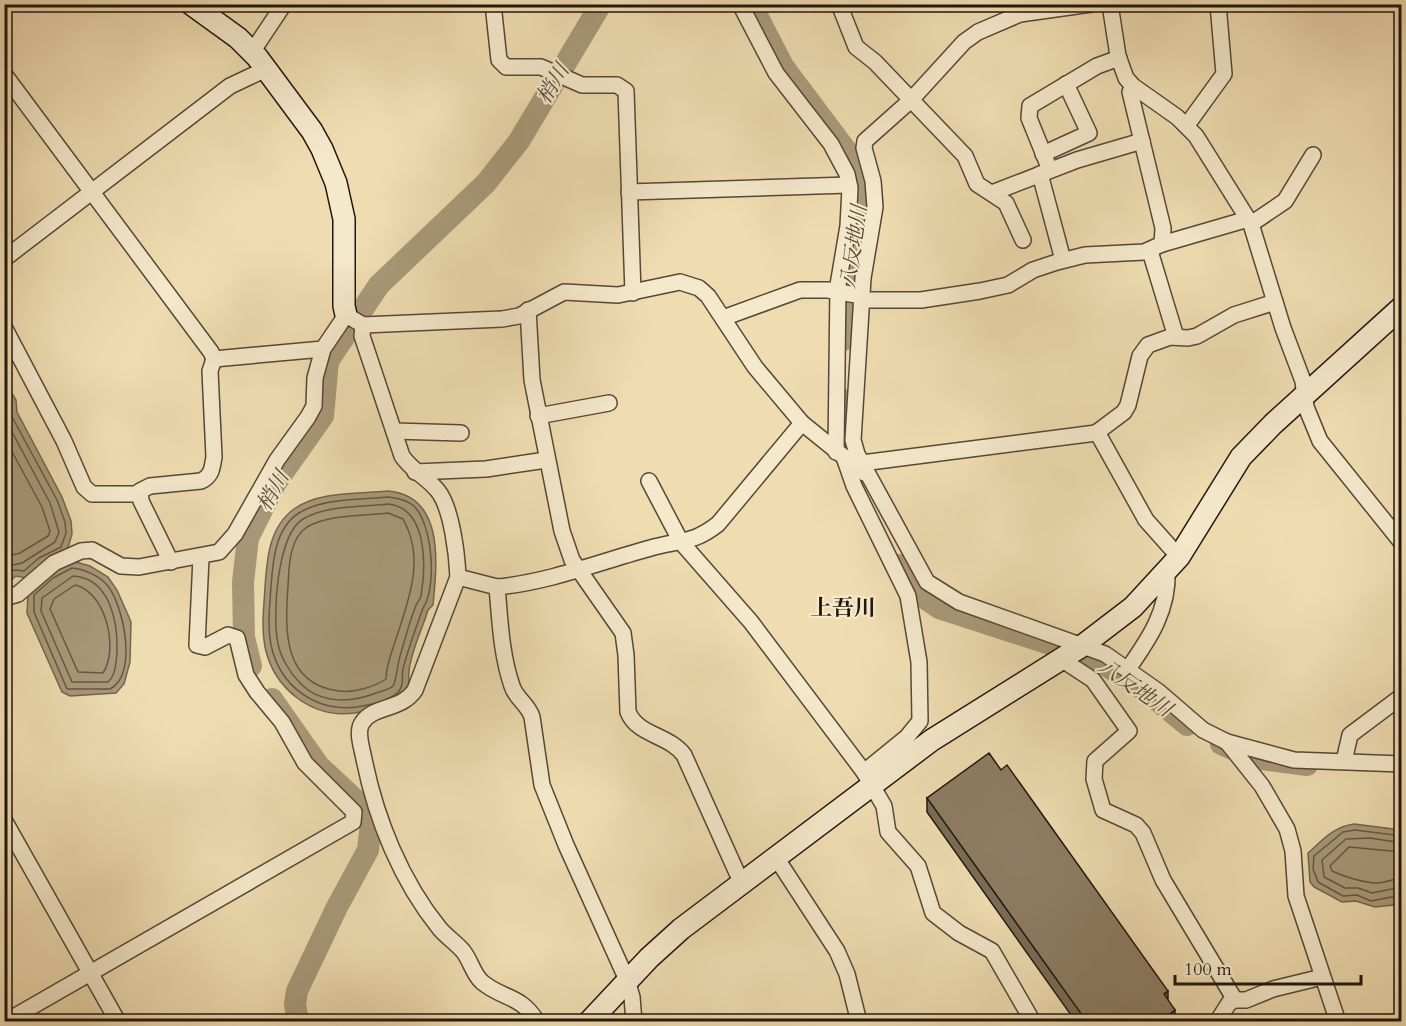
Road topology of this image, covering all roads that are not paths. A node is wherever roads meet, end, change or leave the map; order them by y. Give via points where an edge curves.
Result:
1 (192, 4) edge
2 (284, 4) edge
3 (493, 4) edge
4 (740, 4) edge
5 (839, 4) edge
6 (1110, 4) edge
7 (1218, 4) edge
8 (1088, 5) edge
9 (215, 13) edge
10 (252, 52) junction
11 (1119, 58) junction
12 (266, 69) junction
13 (4, 74) edge
14 (1066, 84) junction
15 (1133, 86) junction
16 (911, 100) junction
17 (1187, 125) junction
18 (1142, 141) junction
19 (1043, 154) junction
20 (1313, 155) dead end
21 (1045, 172) junction
22 (849, 185) junction
23 (93, 192) junction
24 (629, 192) junction
25 (992, 193) junction
26 (1250, 222) junction
27 (1023, 240) dead end
28 (1156, 248) junction
29 (4, 259) edge
30 (1063, 260) junction
31 (633, 293) junction
32 (838, 293) junction
33 (862, 298) junction
34 (1275, 302) junction
35 (1401, 307) edge
36 (528, 310) junction
37 (723, 318) junction
38 (353, 319) junction
39 (4, 327) edge
40 (1176, 337) junction
41 (323, 349) junction
42 (214, 359) junction
43 (1304, 397) junction
44 (609, 403) dead end
45 (538, 416) junction
46 (802, 423) junction
47 (394, 431) junction
48 (1097, 432) junction
49 (461, 433) dead end
50 (840, 454) junction
51 (546, 460) junction
52 (862, 462) junction
53 (415, 472) junction
54 (871, 478) junction
55 (649, 482) dead end
56 (140, 494) junction
57 (681, 542) junction
58 (1401, 543) edge
59 (201, 558) junction
60 (171, 562) junction
61 (1173, 564) junction
62 (579, 570) junction
63 (458, 577) junction
64 (497, 587) junction
65 (4, 598) edge
66 (1083, 646) junction
67 (1061, 659) junction
68 (1128, 669) junction
69 (1401, 696) edge
70 (1227, 742) junction
71 (1344, 760) junction
72 (1401, 764) edge
73 (868, 778) junction
74 (4, 820) edge
75 (777, 859) junction
76 (741, 884) junction
77 (90, 974) junction
78 (1322, 977) junction
79 (627, 980) junction
80 (1235, 1000) junction
81 (5, 1022) edge
82 (118, 1022) edge
83 (537, 1022) edge
84 (589, 1022) edge
85 (634, 1022) edge
86 (859, 1022) edge
87 (1033, 1022) edge
88 (1217, 1022) edge
89 (1338, 1022) edge

1 - 9 street
2 - 10 street
3 - 24 street via 499,60 506,67 541,67 582,85 617,85 626,91
4 - 22 street via 776,73 831,144
5 - 16 street via 856,47
6 - 11 street
7 - 17 street via 1224,74
8 - 16 street via 1020,14 978,32
9 - 10 street
10 - 12 street
11 - 14 street
11 - 15 street
12 - 23 street via 230,86
12 - 38 street via 312,131 336,183 344,219 344,306
13 - 23 street
14 - 19 street via 1036,101 1027,112
14 - 19 street via 1089,134
15 - 17 street
15 - 18 street via 1130,92
16 - 25 street via 965,156 977,184
16 - 33 street via 865,141 874,207
17 - 26 street
18 - 21 street
18 - 28 street via 1163,228
19 - 21 street
20 - 26 street via 1285,201
21 - 25 street
21 - 30 street
22 - 24 street
22 - 32 street via 848,226
23 - 29 street
23 - 42 street
24 - 31 street
25 - 27 street via 1006,203
26 - 28 street
26 - 34 street
28 - 30 street
28 - 40 street
30 - 33 street via 997,288 921,300
31 - 36 street via 607,296 564,292
31 - 37 street via 688,283 708,296
32 - 33 street
32 - 37 street via 800,290
32 - 50 street
33 - 52 street via 854,440
34 - 40 street via 1234,315 1197,336
34 - 43 street via 1303,381
35 - 43 street
36 - 38 street via 502,319
36 - 45 street
37 - 46 street via 755,367
38 - 41 street
38 - 47 street
39 - 56 street via 84,487 92,494
40 - 48 street via 1161,339 1143,350 1128,405
41 - 42 street
41 - 59 street via 315,378 314,406 308,417 277,460 228,544
42 - 56 street via 210,371 212,471 201,481 150,486
43 - 58 street via 1320,441
43 - 61 street via 1241,457
44 - 45 street
45 - 51 street
46 - 50 street
46 - 57 street via 718,524 700,537
47 - 49 street
47 - 53 street via 402,456
48 - 52 street
48 - 61 street
50 - 54 street
50 - 73 street via 908,596 919,662 920,721
51 - 53 street via 486,469
51 - 62 street via 566,547
52 - 54 street
53 - 63 street via 443,498
54 - 66 street via 927,582 959,602
55 - 57 street
56 - 60 street
57 - 62 street
57 - 73 street via 751,622
59 - 60 street
59 - 77 street via 197,645 205,647 228,635 237,638 246,675 256,692 282,722 305,763 354,812 353,822
60 - 65 street via 121,566 92,550 81,551 54,563 18,594
61 - 66 street via 1133,607
61 - 68 street via 1157,623
62 - 64 street
62 - 76 street via 623,633 631,720 645,731 670,741 684,755
63 - 64 street
63 - 83 street via 415,690 402,703 367,717 361,724 360,738 372,799 396,857 440,930 463,951 482,982 524,1004
64 - 79 street via 503,649 512,687 532,717 542,785
66 - 67 street
66 - 68 street via 1106,654
67 - 73 street
67 - 80 street via 1094,680 1129,731 1095,761 1094,779 1102,810 1136,825 1143,833 1163,880
68 - 70 street via 1203,730
69 - 71 street via 1350,735
70 - 71 street via 1294,760
70 - 78 street via 1262,786 1287,829 1293,851 1296,896
71 - 72 street
73 - 75 street
73 - 87 street via 884,806 888,832 918,866 933,913 992,951
74 - 77 street
75 - 76 street
75 - 86 street via 837,951
76 - 79 street via 681,929
77 - 81 street
77 - 82 street
78 - 80 street
78 - 89 street
79 - 84 street
79 - 85 street
80 - 88 street

